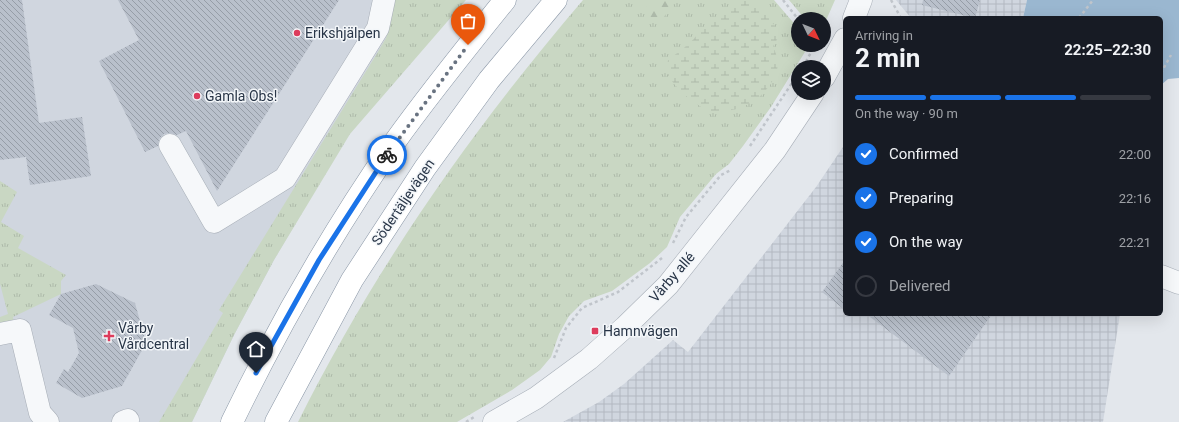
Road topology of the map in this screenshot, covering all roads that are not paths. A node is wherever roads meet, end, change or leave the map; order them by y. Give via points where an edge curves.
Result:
1 (384, 0) edge
2 (505, 0) edge
3 (556, 0) edge
4 (843, 43) edge
5 (831, 64) edge
6 (809, 100) edge
7 (170, 145) dead end
8 (1163, 277) edge
9 (1179, 283) edge
10 (0, 334) edge
11 (486, 418) edge
12 (48, 422) edge
13 (232, 422) edge
14 (276, 422) edge

1 - 7 street via 378,28 285,178 214,222
2 - 13 highway via 458,57 394,143 319,260 262,360
3 - 14 highway, Södertäljevägen via 489,80 425,168 352,280
4 - 5 street
6 - 11 street, Vårby allé via 775,150 668,285 625,328 590,359 536,398
8 - 9 street
10 - 12 street via 20,330 40,413

